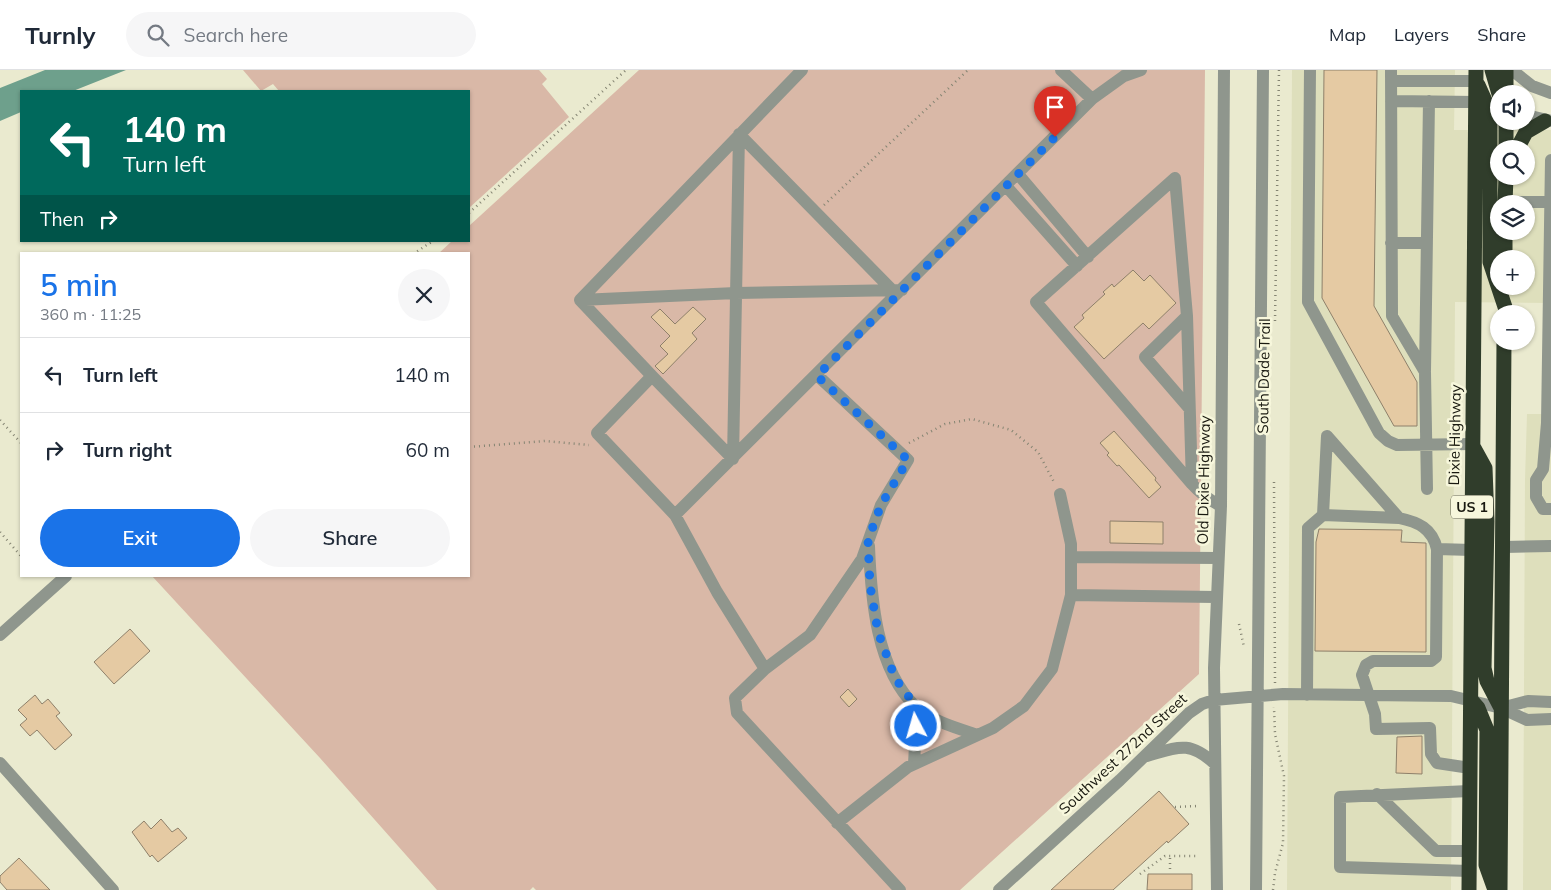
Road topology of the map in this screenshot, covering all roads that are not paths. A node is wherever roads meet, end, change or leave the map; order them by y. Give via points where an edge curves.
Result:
1 (802, 70) edge
2 (1061, 70) edge
3 (1141, 70) edge
4 (1224, 70) edge
5 (1263, 70) edge
6 (1310, 70) edge
7 (1492, 70) edge
8 (1506, 70) edge
9 (1512, 70) edge
10 (1431, 75) edge
11 (1391, 76) edge
12 (1476, 76) edge
13 (1496, 85) edge
14 (1506, 85) edge
15 (1551, 93) edge
16 (1092, 99) junction
17 (1391, 101) junction
18 (1430, 102) junction
19 (1476, 102) junction
20 (1535, 117) edge
21 (1548, 121) edge
22 (740, 134) junction
23 (1522, 140) edge
24 (1551, 160) edge
25 (1018, 174) junction
26 (1551, 174) edge
27 (1006, 186) junction
28 (1535, 202) edge
29 (1550, 202) edge
30 (1550, 221) edge
31 (1550, 240) edge
32 (1391, 243) junction
33 (1427, 243) junction
34 (1088, 256) junction
35 (1077, 266) junction
36 (897, 292) junction
37 (736, 293) junction
38 (1550, 294) edge
39 (580, 300) junction
40 (1503, 305) edge
41 (1187, 316) junction
42 (1504, 350) edge
43 (1425, 372) junction
44 (652, 376) junction
45 (817, 376) junction
46 (1190, 408) junction
47 (1549, 423) edge
48 (1427, 444) junction
49 (1473, 444) junction
50 (1548, 455) edge
51 (733, 460) junction
52 (1545, 475) edge
53 (1192, 484) junction
54 (1427, 489) dead end
55 (1060, 494) road end
56 (1221, 506) junction
57 (1551, 508) edge
58 (675, 515) junction
59 (1323, 515) junction
60 (1399, 518) junction
61 (868, 540) junction
62 (1551, 546) edge
63 (1504, 547) junction
64 (1437, 549) junction
65 (1472, 550) junction
66 (1072, 558) junction
67 (1218, 558) junction
68 (65, 577) edge
69 (1071, 594) junction
70 (1215, 597) junction
71 (0, 635) edge
72 (766, 669) junction
73 (1307, 695) junction
74 (1257, 696) junction
75 (1370, 696) junction
76 (1214, 700) junction
77 (1471, 700) junction
78 (1551, 702) edge
79 (917, 708) junction
80 (1501, 708) junction
81 (1551, 719) edge
82 (978, 735) junction
83 (1144, 757) junction
84 (0, 763) edge
85 (914, 764) junction
86 (1215, 764) junction
87 (1470, 768) junction
88 (1470, 791) junction
89 (1377, 794) junction
90 (837, 823) junction
91 (1469, 851) junction
92 (1469, 871) junction
93 (113, 890) edge
94 (900, 890) edge
95 (999, 890) edge
96 (1217, 890) edge
97 (1256, 890) edge
98 (1468, 890) edge
99 (1495, 890) edge
100 (1500, 890) edge

1 - 22 street
2 - 16 street
3 - 16 street via 1124,76
4 - 56 street, Old Dixie Highway
5 - 74 street
6 - 48 street via 1308,302 1379,433 1397,444
7 - 13 highway
8 - 14 highway
9 - 15 street via 1532,86
10 - 11 street
10 - 12 street
11 - 17 street
12 - 19 highway, Dixie Highway / US 1
12 - 40 highway via 1490,122 1490,262
16 - 25 street
17 - 18 street
17 - 32 street
18 - 19 street
18 - 33 street
19 - 49 highway, Dixie Highway / US 1
20 - 21 street
21 - 23 highway via 1526,132
22 - 36 street
22 - 37 street
22 - 39 street
24 - 26 street
25 - 27 street
25 - 34 street
26 - 29 street
27 - 35 street
27 - 36 street
28 - 29 street
29 - 30 street
30 - 31 street
31 - 38 street
32 - 33 street
32 - 43 street via 1392,316
33 - 43 street
34 - 35 street
34 - 41 street via 1175,178
35 - 53 street via 1036,302
36 - 37 street
36 - 45 street
37 - 39 street
37 - 51 street
38 - 47 street
39 - 44 street
41 - 46 street
41 - 46 street via 1145,357
42 - 63 highway, US 1
43 - 48 street
44 - 51 street
44 - 58 street via 597,433
45 - 51 street
45 - 61 street via 908,460 881,505
46 - 53 street
47 - 50 street
48 - 49 street
48 - 54 street
49 - 65 highway, Dixie Highway / US 1
49 - 80 highway via 1485,468 1484,668
50 - 52 street via 1542,469
51 - 58 street
52 - 57 street via 1536,480 1536,497 1543,509
53 - 56 street via 1204,497
55 - 66 street via 1069,528
56 - 67 street, Old Dixie Highway
58 - 72 street via 717,592
59 - 60 street
59 - 60 street via 1327,436
59 - 73 street via 1308,528
60 - 64 street via 1416,521 1427,529 1435,538
61 - 72 street via 862,559 810,635
61 - 79 street via 870,585 878,632 895,678
62 - 63 street
63 - 80 highway, US 1
64 - 65 street
64 - 75 street via 1436,657 1429,661 1368,662 1362,675
65 - 77 highway, Dixie Highway / US 1
66 - 67 street
66 - 69 street
67 - 70 street, Old Dixie Highway
68 - 71 street
69 - 70 street
69 - 82 street via 1052,668 1024,706
70 - 76 street, Old Dixie Highway
72 - 90 street via 735,698 737,714
73 - 74 street, Southwest 272nd Street
73 - 75 street, Southwest 272nd Street
74 - 76 street, Southwest 272nd Street
74 - 97 street
75 - 77 street, Southwest 272nd Street via 1451,696
75 - 87 street via 1376,714 1376,729 1430,728 1431,754 1437,763
76 - 83 street, Southwest 272nd Street via 1188,713
76 - 86 street, Old Dixie Highway
77 - 80 street, Southwest 272nd Street
77 - 87 highway, Dixie Highway / US 1
77 - 99 highway via 1487,730 1486,865
78 - 80 street via 1528,701
79 - 82 street via 950,726
79 - 85 street
80 - 81 street, Southwest 272nd Street via 1527,720
80 - 100 highway, US 1
82 - 85 street
83 - 86 street via 1185,746 1198,750
83 - 95 street, Southwest 272nd Street
84 - 93 street
85 - 90 street
86 - 96 street, Old Dixie Highway
87 - 88 highway, Dixie Highway / US 1
88 - 89 street
88 - 91 highway, Dixie Highway / US 1
89 - 91 street via 1436,851
89 - 92 street via 1340,797 1340,868
90 - 94 street
91 - 92 highway, Dixie Highway / US 1
92 - 98 highway, Dixie Highway / US 1

